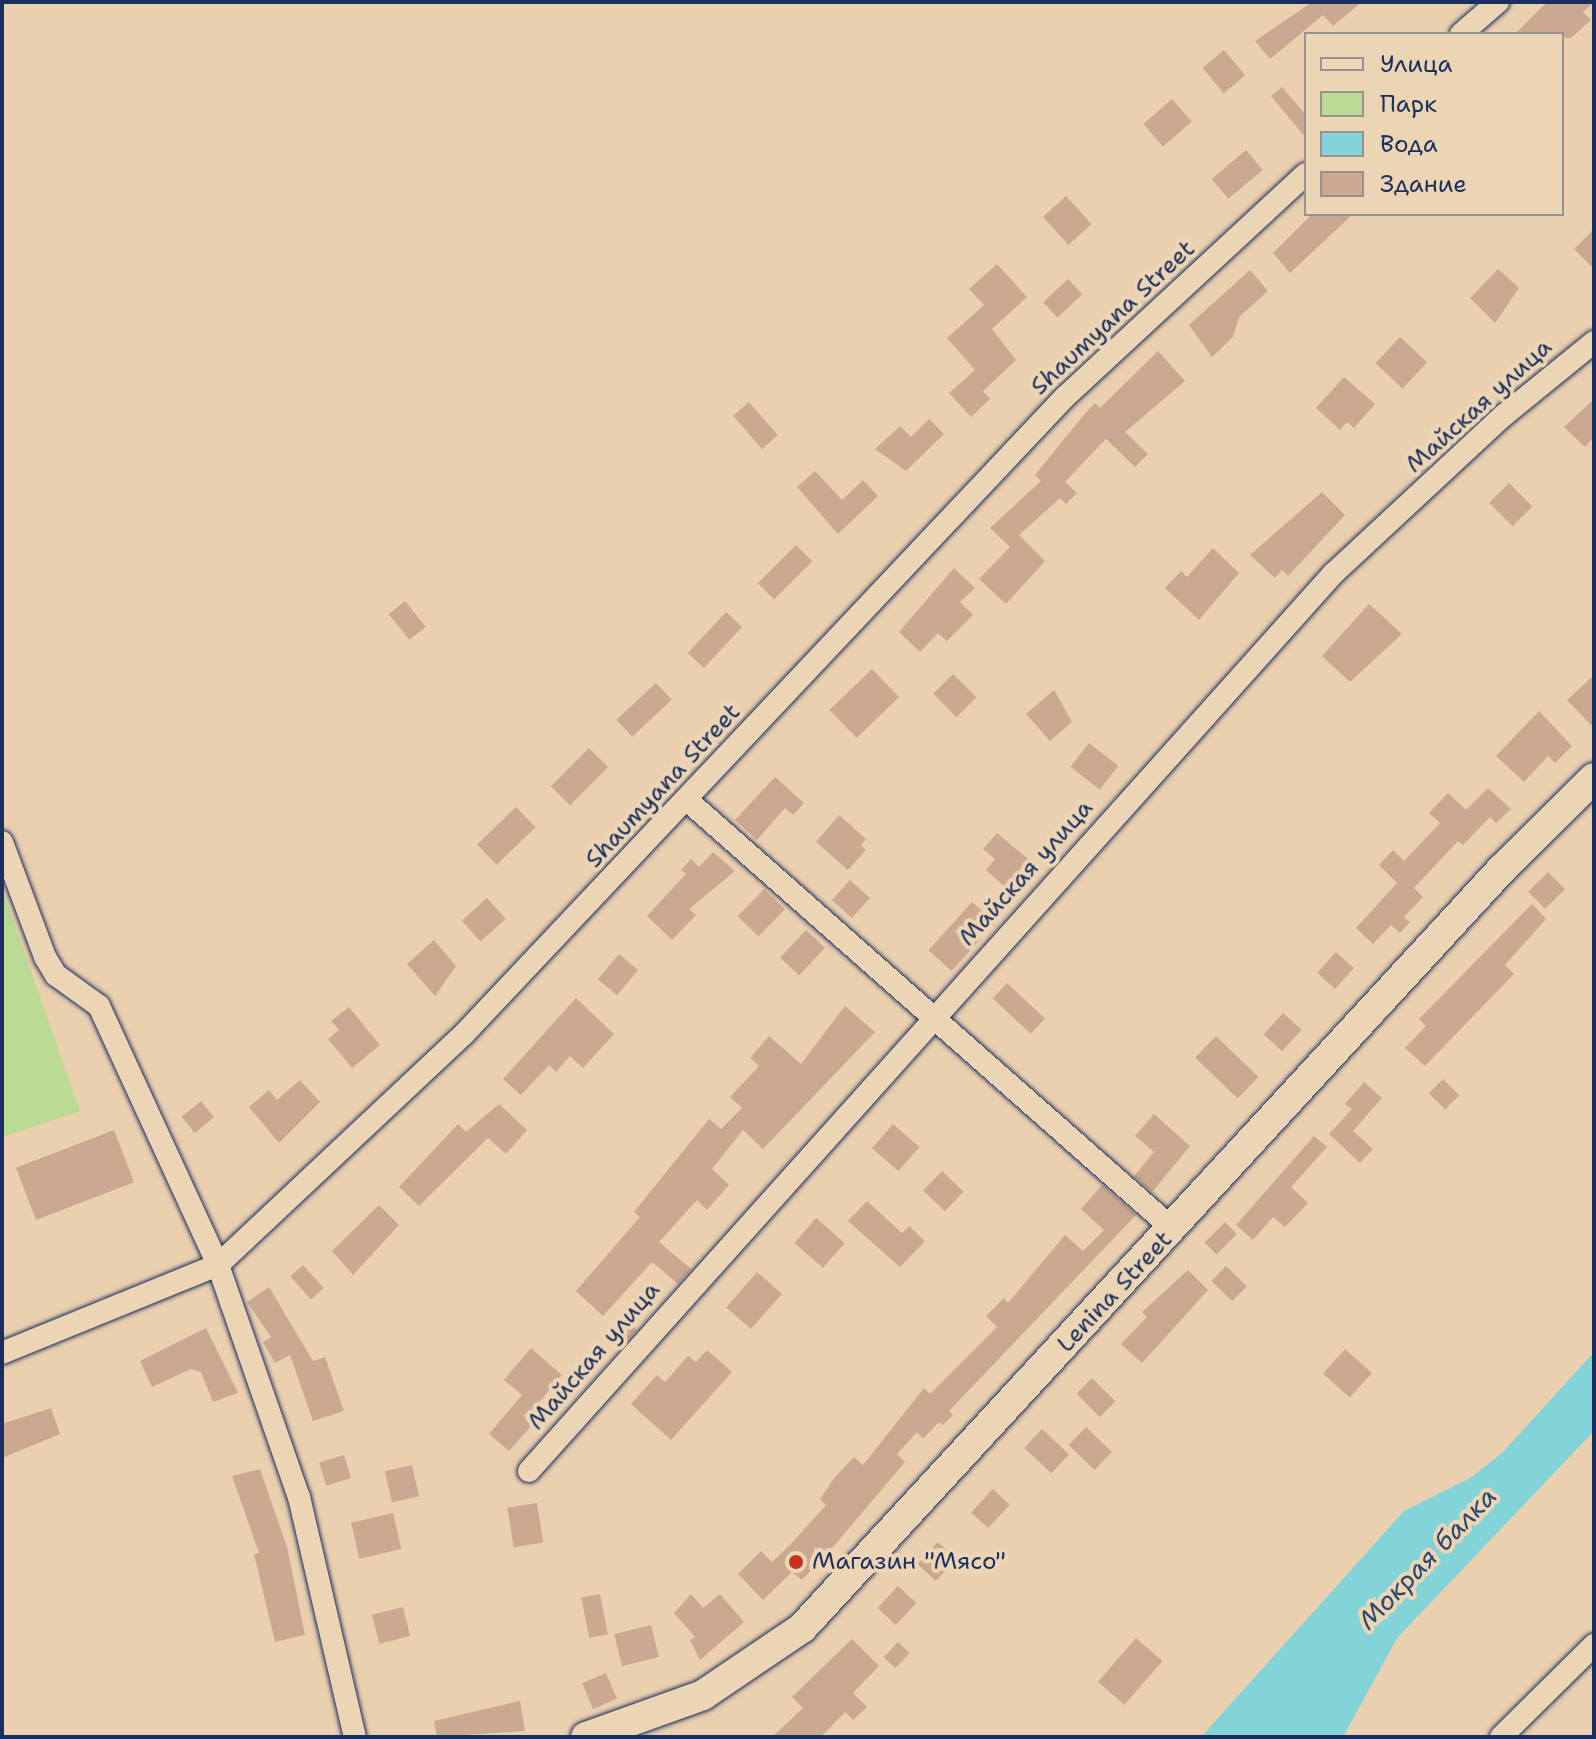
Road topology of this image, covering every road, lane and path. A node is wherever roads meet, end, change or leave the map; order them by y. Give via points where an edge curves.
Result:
1 (1498, 2) edge
2 (1463, 32) edge
3 (1304, 176) edge
4 (1594, 342) edge
5 (1594, 778) edge
6 (687, 800) junction
7 (2, 842) edge
8 (931, 1016) junction
9 (1173, 1229) junction
10 (218, 1265) junction
11 (2, 1353) edge
12 (529, 1471) dead end
13 (1594, 1645) edge
14 (355, 1737) edge
15 (586, 1737) edge
16 (1501, 1737) edge

1 - 2 street
3 - 6 street, Shaumyana Street via 1065,397
4 - 8 street, Майская улица via 1334,573
5 - 9 street, Lenina Street via 1502,869
6 - 8 street
6 - 10 street, Shaumyana Street via 464,1034
7 - 10 street via 45,957 56,975 99,1006
8 - 9 street
8 - 12 street, Майская улица
9 - 15 street, Lenina Street via 802,1628 703,1695
10 - 11 street, Shaumyana Street
10 - 14 street via 299,1497
13 - 16 street

